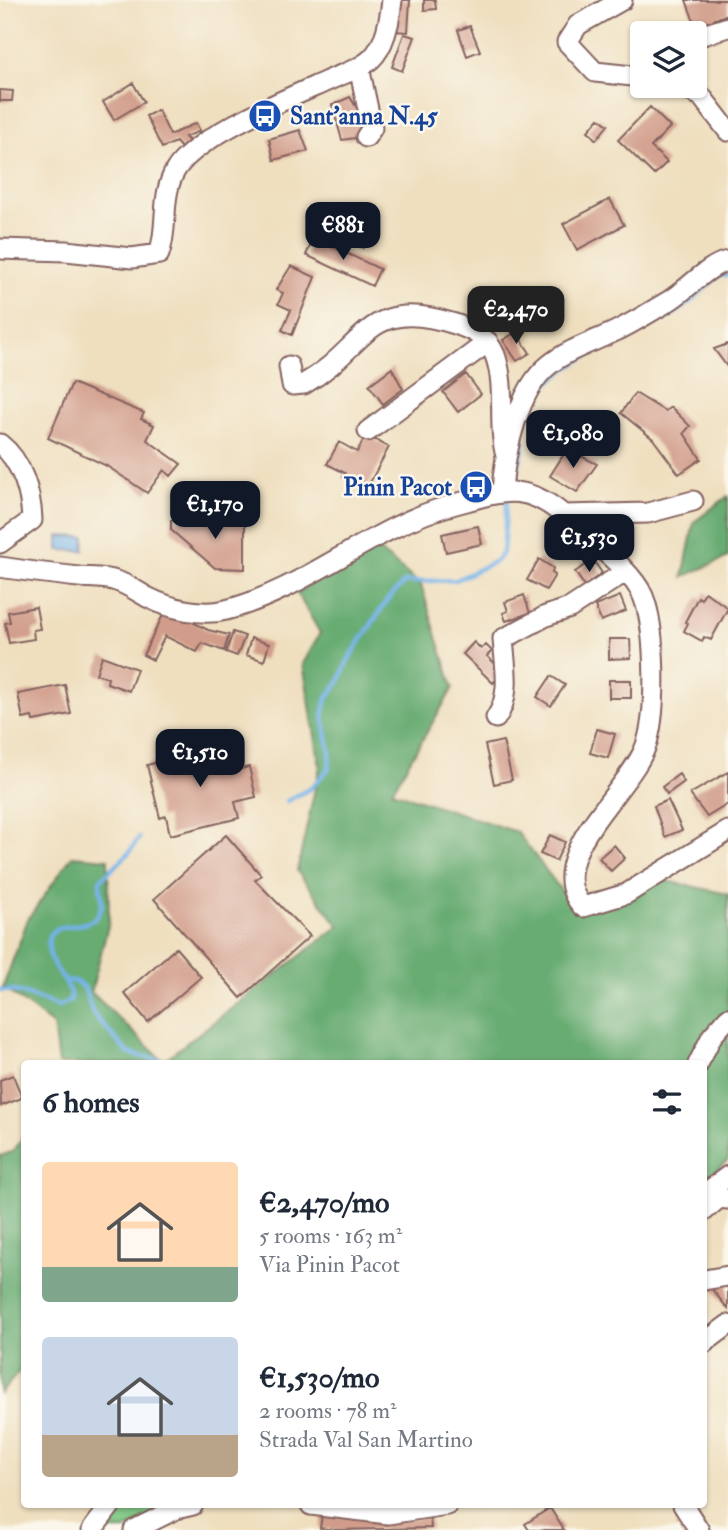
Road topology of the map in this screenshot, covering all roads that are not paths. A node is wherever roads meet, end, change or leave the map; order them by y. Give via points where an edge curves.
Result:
1 (392, 0) edge
2 (622, 0) edge
3 (728, 27) edge
4 (707, 34) edge
5 (359, 67) junction
6 (630, 76) edge
7 (702, 98) edge
8 (707, 104) junction
9 (728, 111) edge
10 (728, 131) edge
11 (366, 136) dead end
12 (0, 249) edge
13 (728, 261) edge
14 (488, 342) junction
15 (289, 366) dead end
16 (368, 431) dead end
17 (0, 444) edge
18 (506, 456) junction
19 (511, 491) junction
20 (694, 500) dead end
21 (564, 515) junction
22 (0, 543) edge
23 (0, 567) edge
24 (625, 572) junction
25 (496, 718) dead end
26 (728, 831) edge
27 (728, 1018) edge
28 (700, 1060) edge
29 (728, 1176) edge
30 (707, 1192) edge
31 (728, 1199) edge
32 (707, 1208) edge
33 (728, 1266) edge
34 (707, 1269) edge
35 (728, 1276) edge
36 (707, 1280) edge
37 (728, 1325) edge
38 (707, 1341) edge
39 (109, 1508) edge
40 (180, 1508) edge
41 (337, 1508) edge
42 (427, 1508) edge
43 (685, 1508) edge
44 (92, 1530) edge
45 (134, 1530) edge
46 (699, 1530) edge

1 - 5 street via 386,34 368,63
2 - 6 street via 578,25 567,42 595,72
3 - 4 street
5 - 11 street via 372,128
5 - 12 street via 245,120 200,147 176,169 168,189 166,233 159,254 132,258
7 - 8 street
8 - 9 street
8 - 10 street
13 - 18 street via 664,304 572,349 547,367 526,397
14 - 15 street via 470,329 439,318 397,315 381,320 304,384 292,385
14 - 16 street
14 - 18 street via 500,376
17 - 22 street via 18,465 31,499 32,520
18 - 19 street
19 - 21 street via 535,496
19 - 23 street via 434,510 338,555 287,587 225,610 192,611 153,600 116,580
20 - 21 street via 648,513
21 - 24 street
24 - 25 street via 570,608 503,639 505,706
24 - 26 street via 642,594 650,624 654,720 644,750 577,854 569,882 573,896 583,907 626,894
27 - 28 street
29 - 30 street
31 - 32 street via 719,1198
33 - 34 street
35 - 36 street
37 - 38 street
39 - 44 street
40 - 45 street
41 - 42 street via 388,1514
43 - 46 street

